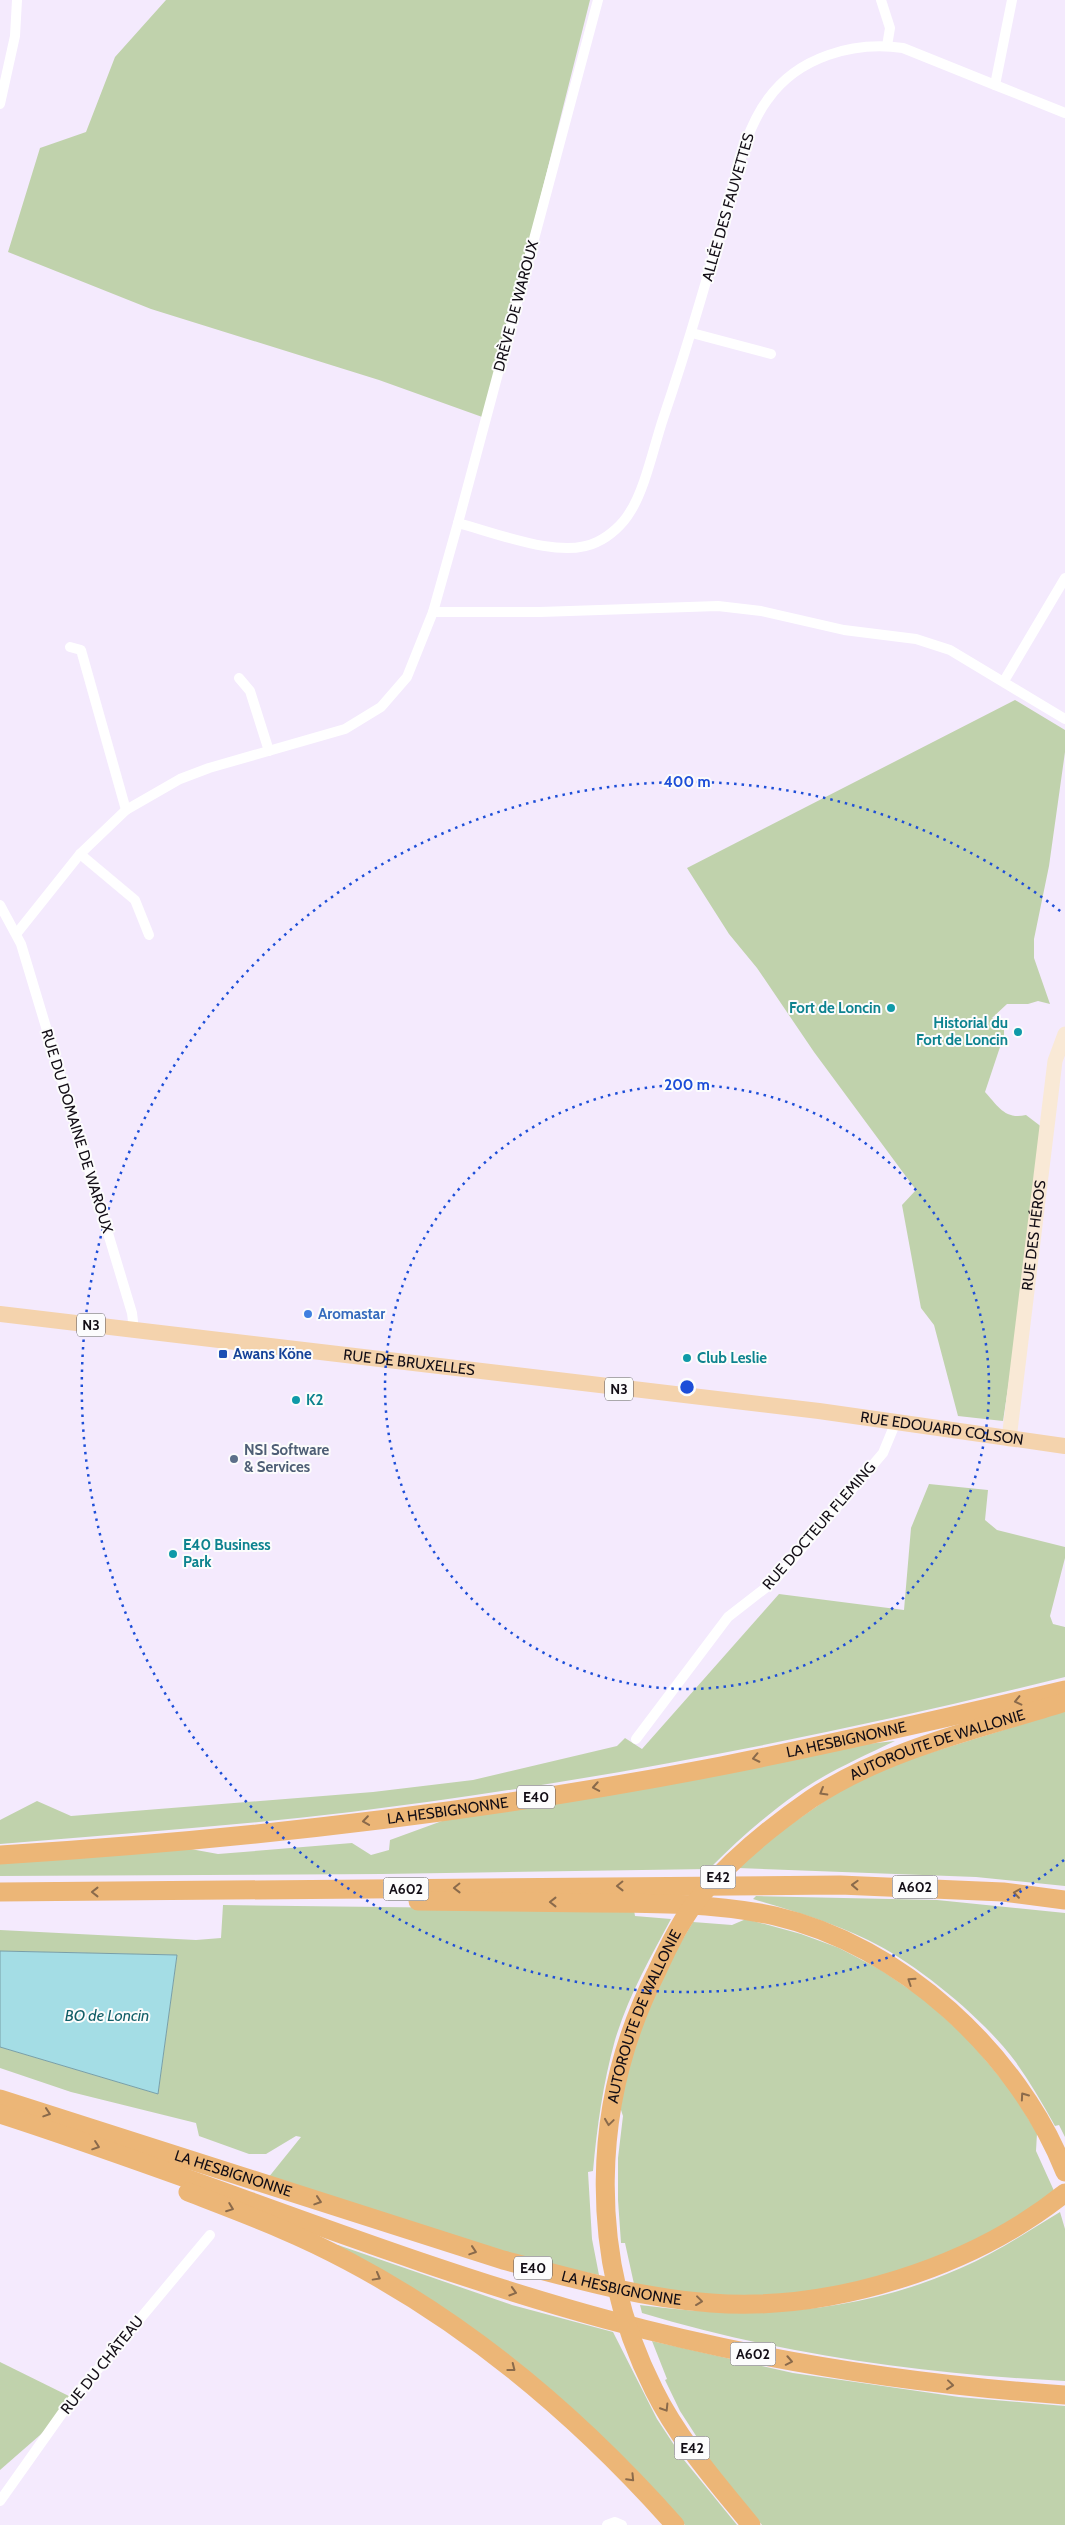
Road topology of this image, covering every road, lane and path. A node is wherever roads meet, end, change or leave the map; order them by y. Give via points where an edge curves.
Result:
1 (18, 0) edge
2 (598, 0) edge
3 (882, 0) edge
4 (1012, 0) edge
5 (887, 46) junction
6 (995, 85) junction
7 (0, 104) edge
8 (1065, 113) edge
9 (692, 333) junction
10 (771, 354) dead end
11 (458, 524) junction
12 (1065, 578) edge
13 (433, 612) junction
14 (70, 647) dead end
15 (239, 678) dead end
16 (1004, 682) junction
17 (1065, 720) edge
18 (269, 751) junction
19 (126, 810) junction
20 (80, 854) junction
21 (0, 905) edge
22 (17, 933) junction
23 (149, 934) dead end
24 (1065, 1034) edge
25 (0, 1314) edge
26 (134, 1330) junction
27 (819, 1411) joint
28 (896, 1424) junction
29 (1009, 1439) junction
30 (1065, 1446) edge
31 (1065, 1690) edge
32 (1065, 1702) edge
33 (636, 1739) dead end
34 (0, 1855) edge
35 (0, 1892) edge
36 (144, 1892) junction
37 (1065, 1900) edge
38 (0, 2099) edge
39 (0, 2114) edge
40 (125, 2157) junction
41 (1065, 2172) edge
42 (1065, 2192) edge
43 (210, 2235) dead end
44 (1065, 2395) edge
45 (0, 2501) edge
46 (607, 2525) edge
47 (622, 2525) edge
48 (675, 2525) edge
49 (751, 2525) edge

1 - 7 street via 15,36
2 - 11 street, DRÈVE DE WAROUX
3 - 5 street via 890,28
4 - 6 street
5 - 6 street, ALLÉE DES FAUVETTES via 903,48
5 - 9 street, ALLÉE DES FAUVETTES via 856,47 832,53 786,79 768,98 745,144
6 - 8 street, ALLÉE DES FAUVETTES
9 - 10 street
9 - 11 street, ALLÉE DES FAUVETTES via 642,485 630,512 612,533 596,543 576,549 555,549
11 - 13 street, DRÈVE DE WAROUX
12 - 16 street
13 - 16 street via 718,606 761,611 844,630 916,639 950,650
13 - 18 street via 407,677 381,707 345,729
14 - 19 street via 81,650
15 - 18 street via 250,691
16 - 17 street
18 - 19 street via 180,779
19 - 20 street
20 - 22 street
20 - 23 street via 135,900
21 - 22 street, RUE DU DOMAINE DE WAROUX
22 - 26 street, RUE DU DOMAINE DE WAROUX via 132,1313
24 - 29 street, RUE DES HÉROS via 1055,1061
25 - 26 main road, RUE DE BRUXELLES / N3
26 - 27 main road, RUE DE BRUXELLES / N3
27 - 28 main road, RUE EDOUARD COLSON / N3
28 - 29 main road, RUE EDOUARD COLSON / N3
28 - 33 street, RUE DOCTEUR FLEMING via 882,1453 773,1582 728,1618
29 - 30 main road, RUE EDOUARD COLSON / N3
31 -> 34 highway, LA HESBIGNONNE / E40 via 919,1725 718,1766 527,1798 189,1841
32 -> 49 highway, AUTOROUTE DE WALLONIE / E42 via 889,1759 811,1799 743,1852 700,1896 667,1950 637,2015 615,2082 605,2152 608,2244 622,2304 642,2365 655,2392 694,2453
36 -> 35 highway, A602
37 -> 36 highway, A602 via 923,1887 765,1884
41 -> 36 highway via 1034,2110 989,2049 954,2014 922,1988 853,1946 776,1916 685,1903 166,1899
38 -> 42 highway, LA HESBIGNONNE / E40 via 503,2260 638,2293 712,2303 786,2301 834,2295 893,2281 951,2260 1001,2234
39 -> 40 highway
40 -> 44 highway, A602 via 419,2261 606,2319 721,2348 820,2367 943,2384
40 -> 48 highway via 140,2173 339,2256 435,2312 559,2407
43 - 45 street, RUE DU CHÂTEAU via 68,2405
46 - 47 street via 615,2522

